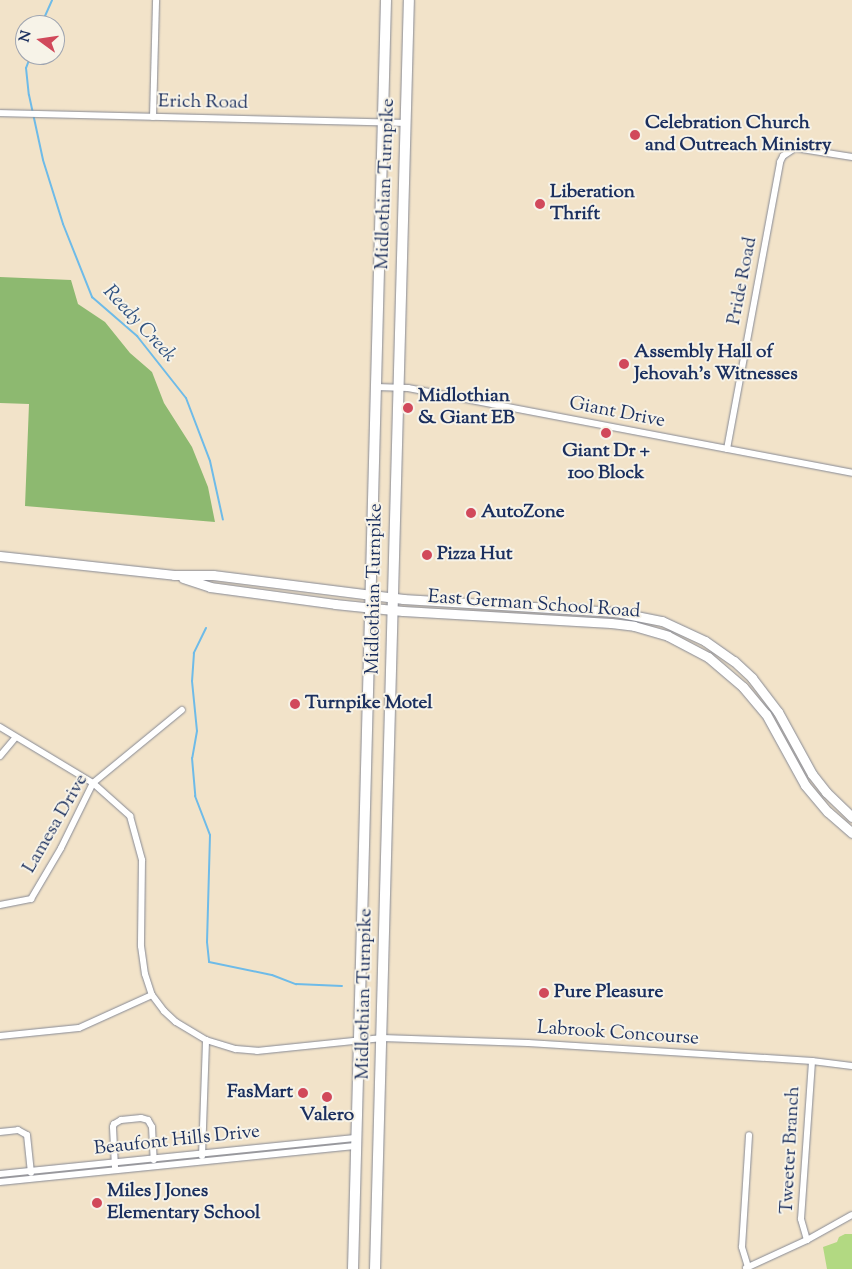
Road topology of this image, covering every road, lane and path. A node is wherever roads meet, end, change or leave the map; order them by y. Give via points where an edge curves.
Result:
1 (156, 0) edge
2 (386, 0) edge
3 (409, 0) edge
4 (0, 113) edge
5 (153, 116) junction
6 (383, 122) junction
7 (405, 123) junction
8 (852, 157) edge
9 (376, 387) junction
10 (398, 388) junction
11 (727, 449) junction
12 (852, 473) edge
13 (0, 556) edge
14 (174, 575) junction
15 (370, 596) junction
16 (392, 598) junction
17 (370, 608) junction
18 (392, 610) junction
19 (589, 610) junction
20 (588, 622) junction
21 (182, 710) dead end
22 (0, 727) edge
23 (15, 738) junction
24 (0, 756) edge
25 (93, 783) junction
26 (852, 817) edge
27 (852, 833) edge
28 (0, 904) edge
29 (152, 996) junction
30 (0, 1036) edge
31 (382, 1038) junction
32 (206, 1040) junction
33 (359, 1040) junction
34 (812, 1061) junction
35 (852, 1066) edge
36 (0, 1132) edge
37 (749, 1135) dead end
38 (357, 1142) junction
39 (202, 1154) junction
40 (154, 1158) junction
41 (202, 1161) junction
42 (115, 1162) junction
43 (155, 1167) junction
44 (115, 1170) junction
45 (31, 1171) junction
46 (0, 1174) edge
47 (30, 1180) junction
48 (0, 1182) edge
49 (852, 1215) edge
50 (807, 1240) junction
51 (746, 1268) edge
52 (353, 1269) edge
53 (376, 1269) edge

1 - 5 street
2 - 6 main road, Midlothian Turnpike
3 - 7 main road, Midlothian Turnpike
4 - 5 street, Erich Road
5 - 6 street, Erich Road
6 - 7 street, Erich Road
6 - 9 main road, Midlothian Turnpike
7 - 10 main road, Midlothian Turnpike
8 - 11 street, Pride Road via 802,148 789,151 780,162
9 - 10 street, Giant Drive
9 - 15 main road, Midlothian Turnpike
10 - 11 street, Giant Drive
10 - 16 main road, Midlothian Turnpike
11 - 12 street, Giant Drive
13 - 14 street
14 - 15 street, East German School Road via 213,575
14 - 17 street, East German School Road via 210,587
15 - 16 street, East German School Road
15 - 17 main road, Midlothian Turnpike
16 - 18 main road, Midlothian Turnpike
16 - 19 street, East German School Road
17 - 18 street, East German School Road
17 - 33 main road, Midlothian Turnpike
18 - 20 street, East German School Road
18 - 31 main road, Midlothian Turnpike
19 - 20 street
19 - 26 street, East German School Road via 628,613 662,621 705,641 729,658 764,692 784,721 812,774
20 - 27 street, East German School Road via 623,624 657,632 689,645 718,664 766,714 792,765 812,794
21 - 25 street, Lamesa Drive
22 - 23 street
23 - 24 street
23 - 25 street
25 - 28 street, Lamesa Drive via 31,899
25 - 29 street via 130,816 142,860 142,964
29 - 30 street via 79,1028
29 - 32 street, Labrook Concourse via 176,1022
31 - 33 street, Labrook Concourse
31 - 34 street, Labrook Concourse via 528,1043
31 - 53 main road, Midlothian Turnpike
32 - 33 street, Labrook Concourse via 236,1049 266,1051
32 - 39 street
33 - 38 main road, Midlothian Turnpike
34 - 35 street, Labrook Concourse
34 - 50 street, Tweeter Branch via 801,1218
36 - 45 street via 18,1130 27,1135
37 - 51 street via 742,1247
38 - 39 street, Beaufont Hills Drive
38 - 41 street, Beaufont Hills Drive
38 - 52 main road, Midlothian Turnpike
39 - 40 street, Beaufont Hills Drive
39 - 41 street
40 - 42 street, Beaufont Hills Drive
40 - 42 street via 151,1123 140,1118 114,1124
40 - 43 street
41 - 43 street, Beaufont Hills Drive
42 - 44 street
42 - 45 street, Beaufont Hills Drive
43 - 44 street, Beaufont Hills Drive
44 - 47 street, Beaufont Hills Drive
45 - 46 street, Beaufont Hills Drive
45 - 47 street
47 - 48 street, Beaufont Hills Drive
49 - 50 street
50 - 51 street

